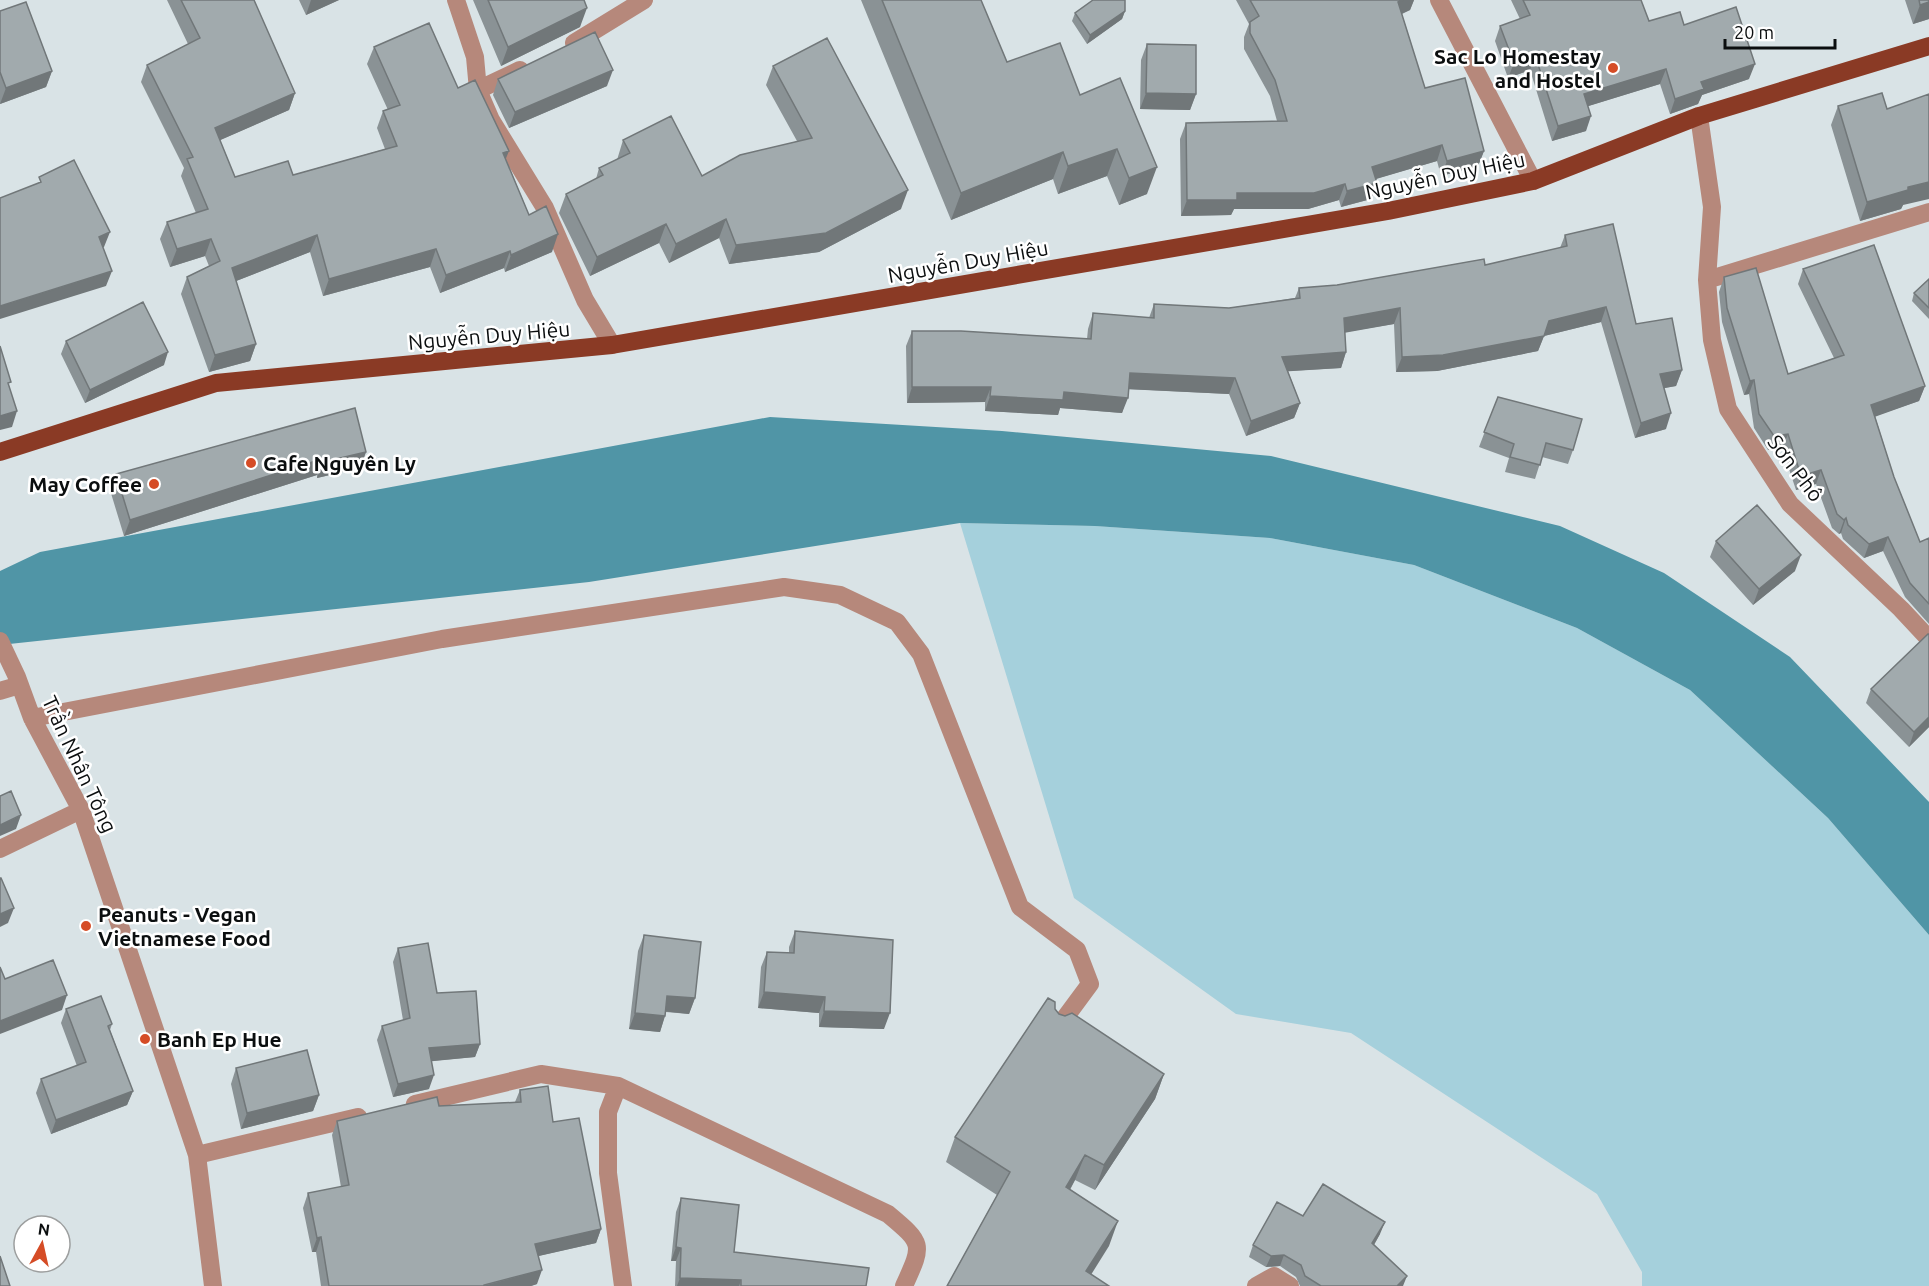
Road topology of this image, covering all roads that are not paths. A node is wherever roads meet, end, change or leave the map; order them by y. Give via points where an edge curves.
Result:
1 (456, 0) edge
2 (644, 0) edge
3 (1439, 0) edge
4 (1929, 46) edge
5 (558, 51) edge
6 (538, 61) edge
7 (478, 90) junction
8 (1699, 116) junction
9 (1533, 181) junction
10 (1929, 212) edge
11 (1707, 280) junction
12 (612, 345) junction
13 (0, 452) edge
14 (1929, 639) edge
15 (0, 641) edge
16 (19, 681) junction
17 (0, 691) edge
18 (32, 718) junction
19 (81, 810) junction
20 (0, 849) edge
21 (1056, 1030) edge
22 (618, 1086) junction
23 (197, 1155) junction
24 (213, 1286) edge
25 (623, 1286) edge
26 (904, 1286) edge
27 (1256, 1286) edge
28 (1290, 1286) edge

1 - 7 street via 475,57
2 - 5 street
3 - 9 street
4 - 8 main road, Nguyễn Duy Hiệu
6 - 7 street
7 - 12 street via 491,120 545,208 585,300
8 - 9 main road, Nguyễn Duy Hiệu
8 - 11 street, Sơn Phô via 1712,207
9 - 12 main road, Nguyễn Duy Hiệu via 1376,213
10 - 11 street
11 - 14 street, Sơn Phô via 1712,340 1728,409 1790,504
12 - 13 main road, Nguyễn Duy Hiệu via 216,383
15 - 16 street, Trần Nhân Tông
16 - 17 street
16 - 18 street, Trần Nhân Tông
18 - 19 street, Trần Nhân Tông
18 - 21 street via 489,632 784,587 840,595 897,622 921,654 1020,907 1077,950 1090,984
19 - 20 street
19 - 23 street, Trần Nhân Tông
22 - 23 street via 541,1074
22 - 25 street via 608,1112 608,1173
22 - 26 street via 888,1214 913,1235 918,1255
23 - 24 street, Trần Nhân Tông
27 - 28 street via 1275,1276

